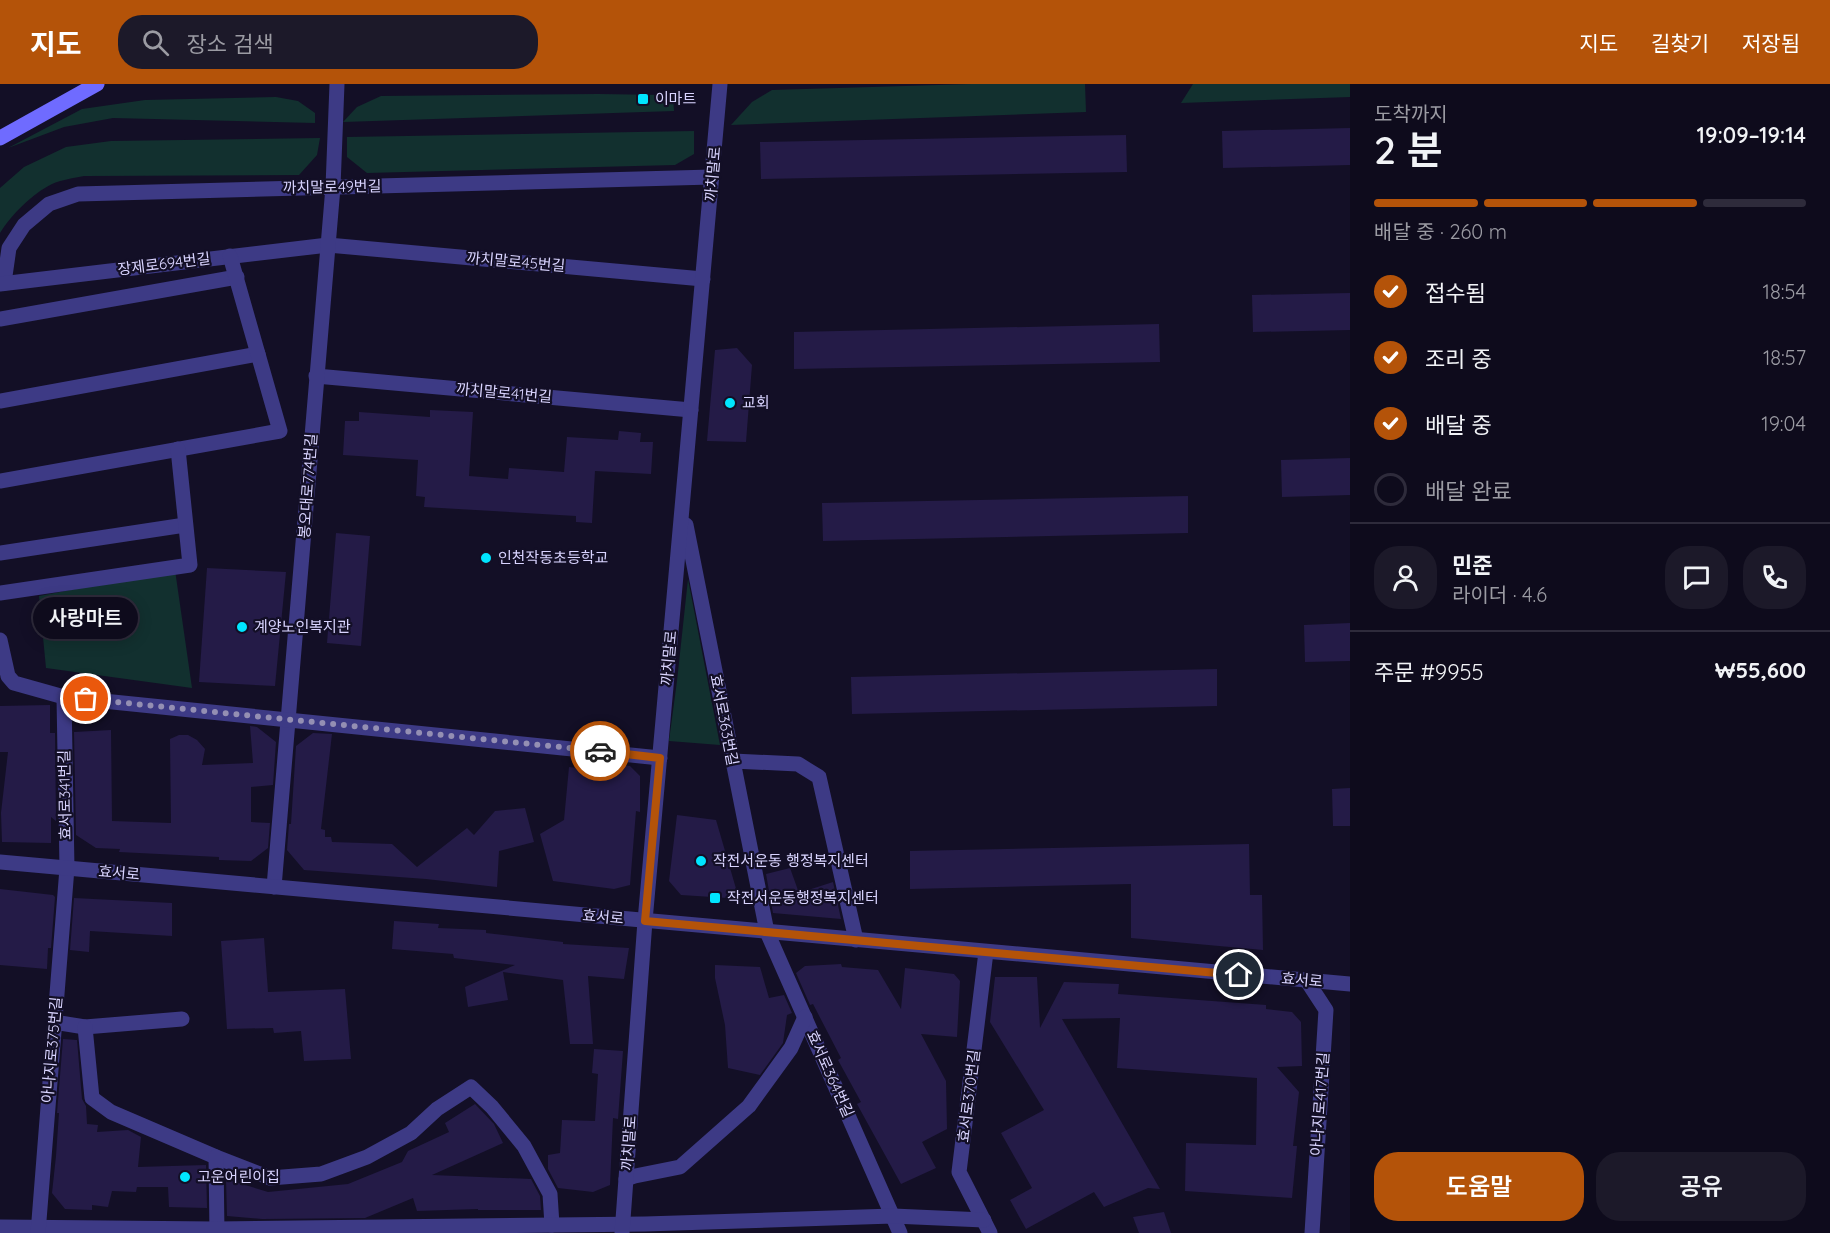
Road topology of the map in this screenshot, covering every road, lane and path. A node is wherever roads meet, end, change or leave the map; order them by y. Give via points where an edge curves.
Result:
1 (97, 84) edge
2 (337, 84) edge
3 (720, 84) edge
4 (0, 138) edge
5 (712, 177) junction
6 (333, 187) junction
7 (328, 245) junction
8 (230, 256) junction
9 (237, 277) junction
10 (703, 279) junction
11 (2, 283) edge
12 (0, 319) edge
13 (258, 354) junction
14 (316, 376) junction
15 (0, 401) edge
16 (691, 410) junction
17 (178, 449) junction
18 (0, 481) edge
19 (682, 509) junction
20 (185, 525) junction
21 (0, 553) edge
22 (0, 593) edge
23 (0, 639) edge
24 (64, 697) junction
25 (290, 719) junction
26 (660, 758) junction
27 (733, 761) junction
28 (0, 862) edge
29 (67, 868) junction
30 (274, 887) junction
31 (645, 921) junction
32 (767, 932) junction
33 (856, 940) junction
34 (986, 952) junction
35 (1307, 981) junction
36 (1350, 984) edge
37 (805, 1017) junction
38 (182, 1019) dead end
39 (54, 1022) junction
40 (85, 1027) junction
41 (216, 1157) junction
42 (626, 1179) junction
43 (893, 1216) junction
44 (552, 1225) junction
45 (0, 1227) edge
46 (987, 1227) edge
47 (622, 1229) edge
48 (647, 1229) edge
49 (38, 1230) edge
50 (216, 1231) edge
51 (900, 1233) edge
52 (1312, 1233) edge

1 - 4 main road
2 - 6 street, 봉오대로774번길
3 - 5 street, 까치말로
5 - 6 street, 까치말로49번길
5 - 10 street, 까치말로
6 - 7 street, 봉오대로774번길
6 - 11 street, 까치말로49번길 via 78,194 49,204 24,225 9,248
7 - 8 street, 장제로694번길
7 - 10 street, 까치말로45번길
7 - 14 street, 봉오대로774번길
8 - 9 street
8 - 11 street, 장제로694번길
9 - 12 street
9 - 13 street
10 - 16 street, 까치말로
13 - 15 street
13 - 17 street via 280,431
14 - 16 street, 까치말로41번길
14 - 25 street, 봉오대로774번길
16 - 19 street, 까치말로
17 - 18 street
17 - 20 street
19 - 26 street, 까치말로
19 - 27 street, 효서로363번길
20 - 21 street
20 - 22 street via 190,565
23 - 24 street via 14,683
24 - 25 street
24 - 29 street, 효서로341번길
25 - 26 street
25 - 30 street, 봉오대로774번길
26 - 31 street, 까치말로
27 - 32 street, 효서로363번길
27 - 33 street via 798,764 819,777
28 - 29 street, 효서로
29 - 30 street, 효서로
29 - 39 street, 아나지로375번길
30 - 31 street, 효서로
31 - 32 street, 효서로
31 - 42 street, 까치말로
32 - 33 street, 효서로
32 - 37 street, 효서로364번길
33 - 34 street, 효서로
34 - 35 street, 효서로
34 - 46 street, 효서로370번길 via 959,1172
35 - 36 street, 효서로
35 - 52 street, 아나지로417번길 via 1326,1010
37 - 42 street via 791,1048 749,1106 680,1167
37 - 43 street, 효서로364번길
38 - 40 street
39 - 40 street
39 - 49 street, 아나지로375번길
40 - 41 street via 92,1098 111,1112
41 - 44 street via 270,1178 321,1174 367,1157 411,1133 471,1087 524,1146 550,1194
41 - 50 street
42 - 47 street, 까치말로
43 - 46 street
43 - 48 street
43 - 51 street, 효서로364번길
44 - 47 street
44 - 50 street
45 - 49 street
47 - 48 street
49 - 50 street

